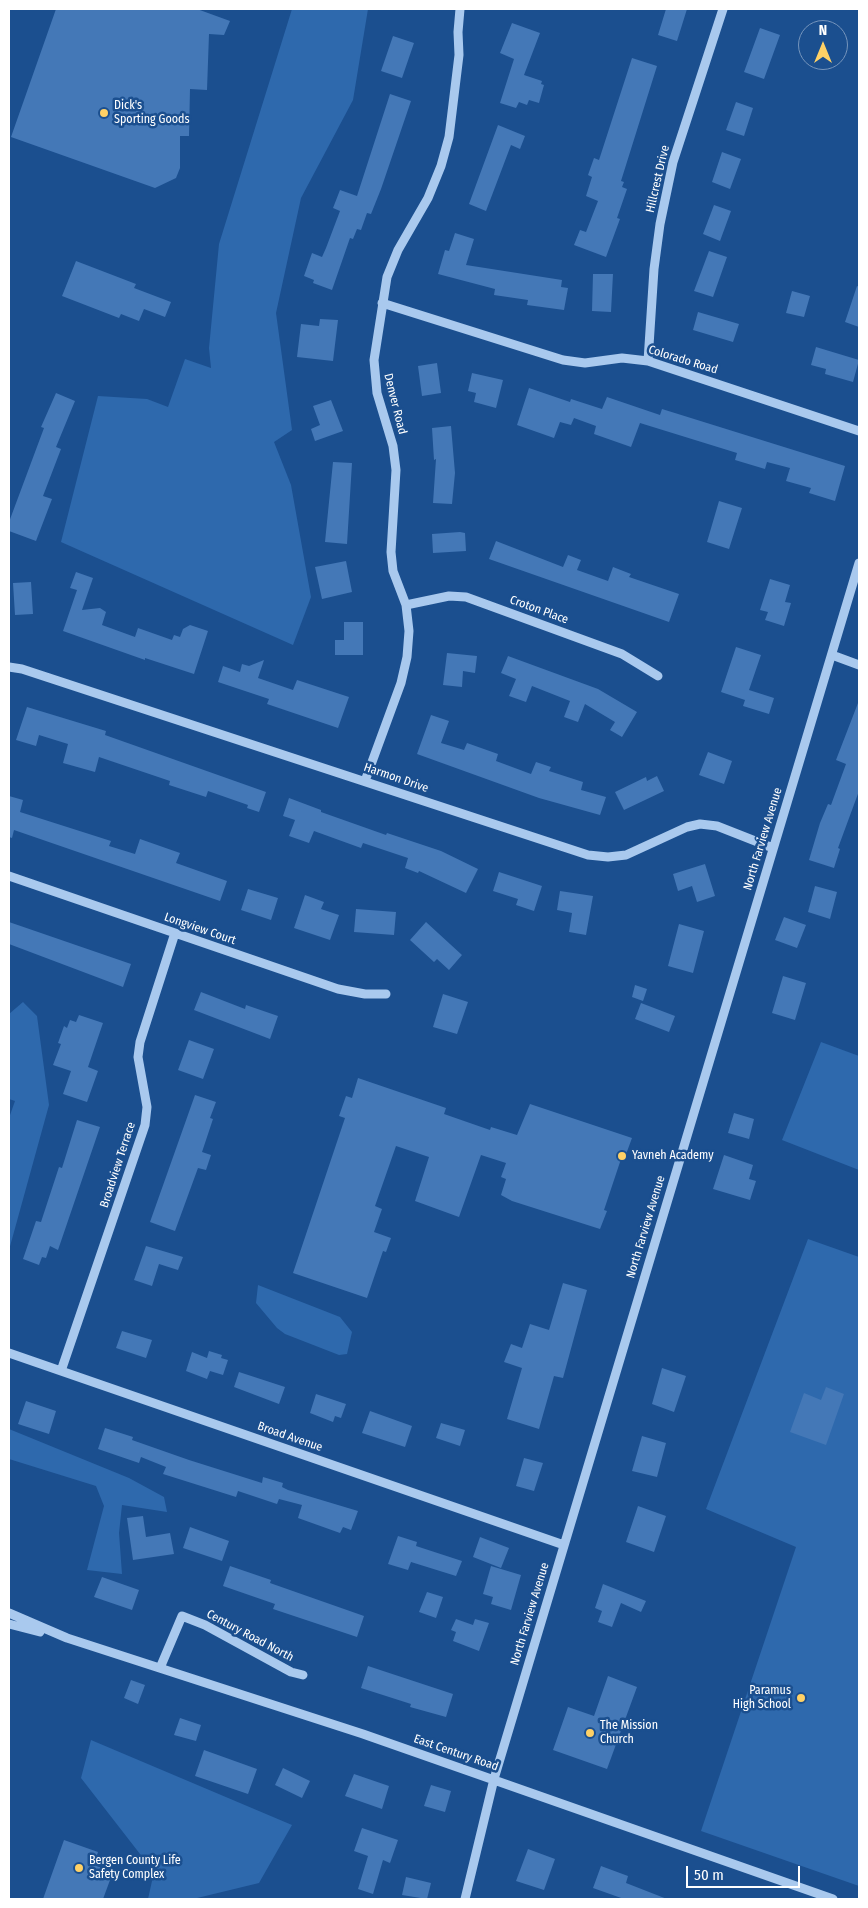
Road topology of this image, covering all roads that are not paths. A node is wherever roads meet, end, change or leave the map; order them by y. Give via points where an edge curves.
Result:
1 (460, 9) edge
2 (723, 9) edge
3 (382, 304) junction
4 (648, 361) junction
5 (859, 431) edge
6 (859, 563) edge
7 (406, 605) junction
8 (832, 654) junction
9 (859, 665) edge
10 (9, 667) edge
11 (658, 676) dead end
12 (365, 781) junction
13 (773, 848) junction
14 (9, 876) edge
15 (175, 933) junction
16 (386, 994) dead end
17 (9, 1353) edge
18 (60, 1371) junction
19 (564, 1545) junction
20 (9, 1613) edge
21 (9, 1624) edge
22 (67, 1638) junction
23 (160, 1668) junction
24 (303, 1675) dead end
25 (494, 1779) junction
26 (465, 1899) edge
27 (833, 1899) edge

1 - 3 street, Denver Road via 458,64 449,136 428,198 398,250 387,277
2 - 4 street, Hillcrest Drive via 673,162 654,269
3 - 4 street, Colorado Road via 563,360 585,363 622,358
3 - 7 street, Denver Road via 374,360 375,380 393,446 396,470 393,571
4 - 5 street, Colorado Road
6 - 8 street, North Farview Avenue
7 - 11 street, Croton Place via 449,596 466,597 622,654
7 - 12 street, Denver Road via 409,631 401,683
8 - 9 street
8 - 13 street, North Farview Avenue
10 - 12 street, Harmon Drive
12 - 13 street, Harmon Drive via 588,855 626,855 700,824 717,826
13 - 19 street, North Farview Avenue
14 - 15 street, Longview Court
15 - 16 street, Longview Court via 338,990
15 - 18 street, Broadview Terrace via 140,1042 138,1057 147,1107 145,1124
17 - 18 street, Broad Avenue
18 - 19 street, Broad Avenue
19 - 25 street, North Farview Avenue
20 - 22 street, East Century Road
21 - 22 street, East Century Road
22 - 23 street, East Century Road
23 - 24 street, Century Road North via 182,1616 205,1625 291,1672
23 - 25 street, East Century Road
25 - 26 street, North Farview Avenue
25 - 27 street, East Century Road

